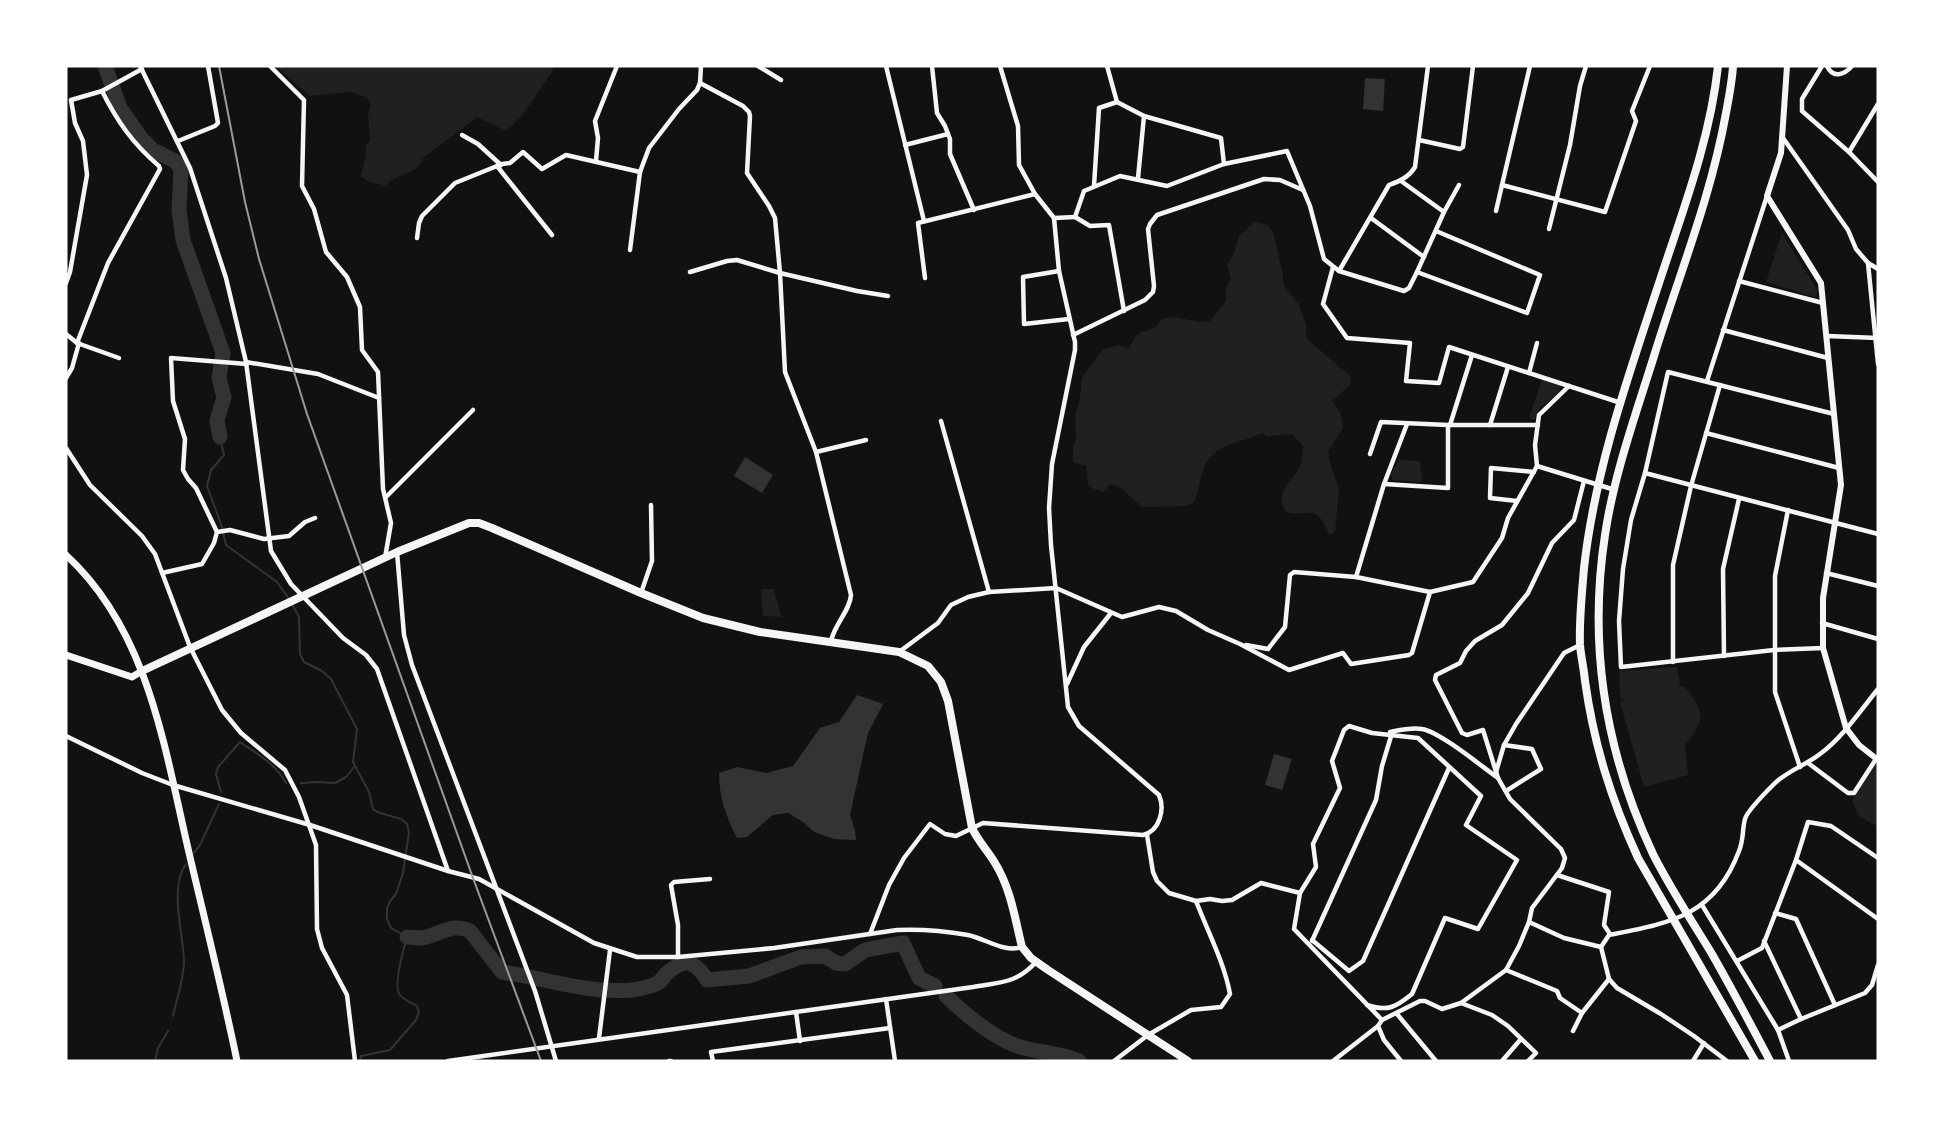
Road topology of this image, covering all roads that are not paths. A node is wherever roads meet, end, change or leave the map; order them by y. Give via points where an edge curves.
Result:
1 (208, 66) edge
2 (270, 66) edge
3 (617, 66) edge
4 (701, 66) edge
5 (758, 66) edge
6 (886, 66) edge
7 (932, 66) edge
8 (1000, 66) edge
9 (1107, 66) edge
10 (1428, 66) edge
11 (1473, 66) edge
12 (1530, 66) edge
13 (1586, 66) edge
14 (1650, 66) edge
15 (1718, 66) edge
16 (1733, 66) edge
17 (1787, 66) edge
18 (1822, 66) edge
19 (1827, 66) edge
20 (1852, 66) edge
21 (141, 68) edge
22 (781, 80) dead end
23 (700, 83) junction
24 (103, 90) junction
25 (1117, 102) junction
26 (1878, 105) edge
27 (1144, 116) junction
28 (948, 134) junction
29 (462, 135) dead end
30 (1783, 138) junction
31 (1419, 140) junction
32 (178, 141) junction
33 (905, 145) junction
34 (1849, 152) junction
35 (596, 161) junction
36 (1224, 164) junction
37 (499, 166) junction
38 (640, 172) junction
39 (1138, 178) junction
40 (1401, 181) junction
41 (1878, 182) edge
42 (1459, 185) dead end
43 (1502, 185) junction
44 (1094, 186) junction
45 (1303, 190) junction
46 (1035, 194) junction
47 (1767, 196) junction
48 (1557, 199) junction
49 (974, 210) junction
50 (1497, 211) dead end
51 (1444, 212) junction
52 (1074, 217) junction
53 (1054, 218) junction
54 (1371, 218) junction
55 (924, 221) junction
56 (1549, 229) dead end
57 (1436, 231) junction
58 (552, 235) dead end
59 (417, 238) dead end
60 (630, 250) dead end
61 (1424, 257) junction
62 (1868, 262) junction
63 (1334, 267) junction
64 (1878, 269) edge
65 (1059, 271) junction
66 (1339, 271) junction
67 (690, 272) dead end
68 (1417, 272) junction
69 (780, 273) junction
70 (925, 278) dead end
71 (1739, 281) junction
72 (66, 283) edge
73 (888, 296) dead end
74 (1824, 303) junction
75 (1124, 311) junction
76 (1069, 319) junction
77 (1723, 330) junction
78 (66, 334) edge
79 (1073, 335) junction
80 (1827, 336) junction
81 (1877, 338) edge
82 (78, 343) junction
83 (1537, 344) dead end
84 (1472, 355) junction
85 (119, 358) dead end
86 (1828, 358) junction
87 (247, 363) junction
88 (1878, 364) edge
89 (1508, 367) junction
90 (1529, 373) junction
91 (66, 378) edge
92 (1707, 381) junction
93 (1720, 385) junction
94 (1569, 387) junction
95 (379, 399) junction
96 (1620, 403) junction
97 (473, 410) dead end
98 (1834, 414) junction
99 (941, 421) dead end
100 (1407, 424) junction
101 (1449, 425) junction
102 (1490, 425) junction
103 (1538, 425) junction
104 (1706, 433) junction
105 (866, 440) dead end
106 (66, 448) edge
107 (816, 452) junction
108 (1370, 454) dead end
109 (71, 458) junction
110 (66, 462) edge
111 (1537, 466) junction
112 (1839, 468) junction
113 (1534, 472) junction
114 (1645, 472) junction
115 (1584, 480) junction
116 (1384, 483) junction
117 (1598, 485) junction
118 (1691, 486) junction
119 (1615, 490) junction
120 (386, 497) junction
121 (1739, 498) junction
122 (1517, 501) junction
123 (651, 505) dead end
124 (1788, 510) junction
125 (315, 518) dead end
126 (1836, 522) junction
127 (218, 532) junction
128 (1878, 534) edge
129 (269, 538) junction
130 (397, 552) junction
131 (66, 555) edge
132 (386, 558) junction
133 (162, 573) junction
134 (1826, 573) junction
135 (1356, 577) junction
136 (1878, 586) edge
137 (1056, 588) junction
138 (989, 592) junction
139 (1431, 592) junction
140 (641, 593) junction
141 (301, 597) junction
142 (1111, 612) junction
143 (1822, 623) junction
144 (1878, 639) edge
145 (831, 641) junction
146 (1240, 644) junction
147 (1580, 645) junction
148 (190, 647) junction
149 (1823, 648) junction
150 (1774, 650) junction
151 (899, 652) junction
152 (66, 655) edge
153 (1724, 656) junction
154 (1673, 662) junction
155 (142, 671) junction
156 (1066, 686) junction
157 (1878, 689) edge
158 (1846, 728) junction
159 (1384, 733) junction
160 (1392, 734) junction
161 (66, 736) edge
162 (1504, 745) junction
163 (1877, 760) edge
164 (1808, 763) junction
165 (1800, 767) junction
166 (1449, 768) junction
167 (1496, 775) junction
168 (172, 785) junction
169 (1506, 791) junction
170 (310, 825) junction
171 (972, 828) junction
172 (1147, 835) junction
173 (1878, 858) edge
174 (1796, 860) junction
175 (448, 871) junction
176 (1557, 875) junction
177 (711, 879) dead end
178 (495, 887) junction
179 (1300, 893) junction
180 (1196, 901) junction
181 (1702, 905) junction
182 (1687, 913) junction
183 (1775, 913) junction
184 (1878, 919) edge
185 (1675, 920) junction
186 (1529, 922) junction
187 (870, 934) junction
188 (1610, 934) junction
189 (1764, 941) junction
190 (1311, 943) junction
191 (1022, 947) junction
192 (1601, 947) junction
193 (610, 950) junction
194 (678, 957) junction
195 (1737, 961) junction
196 (1036, 962) junction
197 (1878, 964) edge
198 (1506, 970) junction
199 (1609, 978) junction
200 (886, 999) junction
201 (1461, 1003) junction
202 (1367, 1005) junction
203 (1835, 1005) junction
204 (796, 1012) junction
205 (1582, 1013) junction
206 (1397, 1014) junction
207 (1801, 1019) junction
208 (1382, 1020) junction
209 (1378, 1026) junction
210 (890, 1028) junction
211 (1778, 1030) junction
212 (1573, 1031) dead end
213 (1148, 1035) junction
214 (599, 1038) junction
215 (1521, 1039) junction
216 (800, 1041) junction
217 (1704, 1043) junction
218 (552, 1045) junction
219 (237, 1061) edge
220 (355, 1061) edge
221 (448, 1061) edge
222 (556, 1061) edge
223 (712, 1061) edge
224 (895, 1061) edge
225 (1114, 1061) edge
226 (1188, 1061) edge
227 (1333, 1061) edge
228 (1401, 1061) edge
229 (1436, 1061) edge
230 (1502, 1061) edge
231 (1528, 1061) edge
232 (1693, 1061) edge
233 (1726, 1061) edge
234 (1755, 1061) edge
235 (1770, 1061) edge
236 (1789, 1061) edge

1 - 32 street via 218,123
2 - 95 street via 304,100 302,186 314,209 326,252 348,277 360,307 362,350 378,372
3 - 35 street via 595,121
4 - 23 street
5 - 22 street
6 - 33 street
7 - 28 street via 937,113
8 - 46 street via 1018,126 1018,162
9 - 25 street
10 - 31 street
11 - 31 street via 1463,147
12 - 43 street
13 - 48 street
14 - 48 street via 1632,111 1636,121 1605,212
15 - 96 main road via 1700,158
16 - 119 main road via 1711,184
17 - 30 street
18 - 34 street via 1802,99 1802,111
19 - 20 street via 1838,75
21 - 24 street
21 - 32 street
23 - 38 street via 649,148
23 - 69 street via 749,112 747,173 775,218
24 - 72 street via 72,100 75,123 84,141 87,175
24 - 82 street via 116,118 160,169 108,263
25 - 27 street
25 - 44 street via 1099,108
26 - 34 street
27 - 36 street via 1221,138
27 - 39 street
28 - 33 street
28 - 49 street via 950,154
29 - 37 street via 478,144
30 - 47 street
30 - 62 street
31 - 40 street via 1415,167
32 - 87 street via 197,186 226,278
33 - 55 street
34 - 41 street
35 - 37 street via 566,155 542,169 523,152
35 - 38 street
36 - 39 street via 1167,186
36 - 45 street via 1287,151
37 - 58 street
37 - 59 street via 455,183 422,216
38 - 60 street
39 - 44 street via 1120,176
40 - 51 street
40 - 54 street via 1389,185
42 - 51 street
43 - 48 street
43 - 50 street
44 - 52 street via 1082,195
45 - 63 street via 1324,259
45 - 75 street via 1280,180 1264,179 1157,215 1148,229 1153,292
46 - 49 street
46 - 53 street
47 - 71 street
47 - 74 street via 1821,283
48 - 56 street
49 - 55 street
51 - 57 street
52 - 53 street
52 - 75 street via 1090,226 1109,225
53 - 65 street
54 - 61 street
54 - 66 street
55 - 70 street via 918,223
57 - 61 street
57 - 68 street via 1540,275 1527,313
61 - 68 street
62 - 64 street
62 - 81 street
63 - 66 street
63 - 84 street via 1323,303 1347,338 1410,343 1406,381 1439,384 1449,347
65 - 76 street
65 - 76 street via 1023,277 1024,324
66 - 68 street via 1404,291
67 - 69 street via 737,260
69 - 73 street
69 - 107 street via 785,372
71 - 74 street
71 - 77 street
74 - 80 street
75 - 79 street
76 - 79 street
77 - 86 street
77 - 92 street
78 - 82 street
79 - 137 street via 1075,350 1051,475 1049,508
80 - 81 street
80 - 86 street
81 - 88 street
82 - 85 street
82 - 91 street
83 - 90 street
84 - 89 street
84 - 101 street
86 - 98 street
87 - 95 street via 318,374
87 - 127 street via 171,358 173,401 185,439 183,470
87 - 129 street
89 - 90 street
89 - 102 street
90 - 94 street
92 - 93 street
92 - 114 street via 1668,372
93 - 98 street
93 - 104 street
94 - 96 street
94 - 103 street via 1541,412
95 - 120 street
96 - 117 main road
97 - 120 street
98 - 112 street
99 - 138 street
100 - 101 street
100 - 108 street via 1382,422
100 - 116 street
101 - 102 street
101 - 116 street via 1448,488
102 - 103 street
103 - 111 street
104 - 112 street
104 - 118 street
105 - 107 street
106 - 109 street
107 - 145 street via 851,595
109 - 110 street
109 - 133 street via 97,493 142,536
111 - 113 street
111 - 115 street
112 - 126 street via 1841,492
113 - 122 street
113 - 122 street via 1491,468 1490,498
114 - 118 street
114 - 154 street via 1631,520 1623,569 1621,667
115 - 117 street
115 - 167 street via 1574,520 1552,543 1528,593 1502,626 1475,641 1460,663 1436,675 1462,733 1483,730
116 - 135 street
117 - 119 street
117 - 147 main road via 1587,540
118 - 121 street
118 - 154 street via 1673,565
119 - 182 main road via 1605,533 1599,591 1598,645 1605,706 1630,798 1654,856
120 - 132 street via 391,523
121 - 124 street
121 - 153 street via 1722,569
122 - 139 street via 1502,538 1475,580
123 - 140 street via 652,561
124 - 126 street
124 - 150 street via 1775,576
125 - 129 street via 289,536
126 - 128 street
126 - 134 street
127 - 129 street
127 - 133 street via 202,564
129 - 141 street via 271,551
130 - 132 main road
130 - 140 main road via 460,525 479,523
130 - 178 street via 404,635 410,657
131 - 155 main road via 111,609
132 - 141 main road
133 - 148 street
134 - 136 street
134 - 143 street
135 - 139 street
135 - 146 street via 1294,572 1290,575 1284,630 1268,649
137 - 138 street
137 - 142 street
137 - 156 street
138 - 151 street via 951,605 938,623
139 - 146 street via 1409,655 1351,664 1343,653 1289,670
140 - 145 main road via 704,618 749,630
141 - 148 main road
141 - 175 street via 377,669
142 - 146 street via 1126,617 1167,608
142 - 156 street via 1084,646
143 - 144 street
143 - 149 street
145 - 151 main road
147 - 162 street via 1564,653
147 - 185 main road via 1590,718 1611,796 1638,858
148 - 155 main road
148 - 170 street via 222,710 241,734 285,770
149 - 150 street
149 - 158 street
150 - 153 street
150 - 165 street via 1775,692
151 - 171 main road via 928,666 941,682
152 - 155 main road via 132,677
153 - 154 street
155 - 168 main road
156 - 172 street via 1068,707 1079,726 1159,795 1161,814
157 - 158 street
158 - 163 street
158 - 164 street
159 - 160 street
159 - 167 street via 1426,729
159 - 179 street via 1349,726 1344,730 1332,761 1340,788 1313,844 1316,867
160 - 166 street via 1418,738
160 - 190 street via 1376,800
161 - 168 street
162 - 167 street
162 - 169 street via 1532,749 1541,769
163 - 164 street via 1854,793 1848,793
164 - 165 street
165 - 181 street via 1776,782 1745,818 1744,838 1736,861 1720,889
166 - 190 street via 1364,962 1349,970
166 - 202 street via 1481,796 1467,825 1517,860 1478,929 1445,918 1412,994 1387,1009
167 - 169 street
168 - 170 street
168 - 219 main road
169 - 176 street via 1562,849 1565,861
170 - 175 street
170 - 220 street via 316,845 317,929 322,948 347,995
171 - 172 street via 983,823
171 - 187 street via 956,836 930,824 889,885
171 - 191 main road via 1005,882
172 - 180 street via 1157,881 1169,893
173 - 174 street via 1831,826 1808,822
174 - 183 street
174 - 184 street
175 - 178 street
176 - 186 street via 1532,908
176 - 188 street via 1609,892 1604,925
177 - 194 street via 672,885
178 - 193 street
178 - 218 street
179 - 180 street via 1262,883 1236,899
179 - 190 street via 1294,929
180 - 213 street via 1226,972 1230,994 1221,1007 1191,1010
181 - 182 street
181 - 195 street
182 - 185 street
182 - 235 main road
183 - 189 street
183 - 203 street via 1796,919
185 - 188 street
185 - 234 main road
186 - 192 street via 1564,938
186 - 198 street
187 - 191 street via 914,930 969,935 1014,950
187 - 194 street
188 - 192 street
189 - 195 street via 1760,949
189 - 207 street
190 - 202 street
191 - 196 main road
192 - 199 street
193 - 194 street via 637,957
193 - 214 street
195 - 211 street
196 - 200 street via 1016,979
196 - 213 main road
197 - 203 street via 1869,990
198 - 201 street
198 - 205 street via 1557,991 1560,998
199 - 205 street
199 - 217 street via 1617,988
200 - 204 street
200 - 210 street
201 - 206 street via 1442,1009 1420,1001
201 - 215 street via 1492,1016
202 - 208 street
203 - 207 street
204 - 214 street
204 - 216 street
205 - 212 street
206 - 208 street
206 - 229 street
207 - 211 street
208 - 209 street
209 - 227 street
209 - 228 street
210 - 216 street
210 - 224 street
211 - 236 street
213 - 225 street
213 - 226 main road
214 - 218 street
215 - 230 street
215 - 231 street via 1536,1053
216 - 223 street via 711,1052
217 - 232 street
217 - 233 street
218 - 221 street
218 - 222 street

